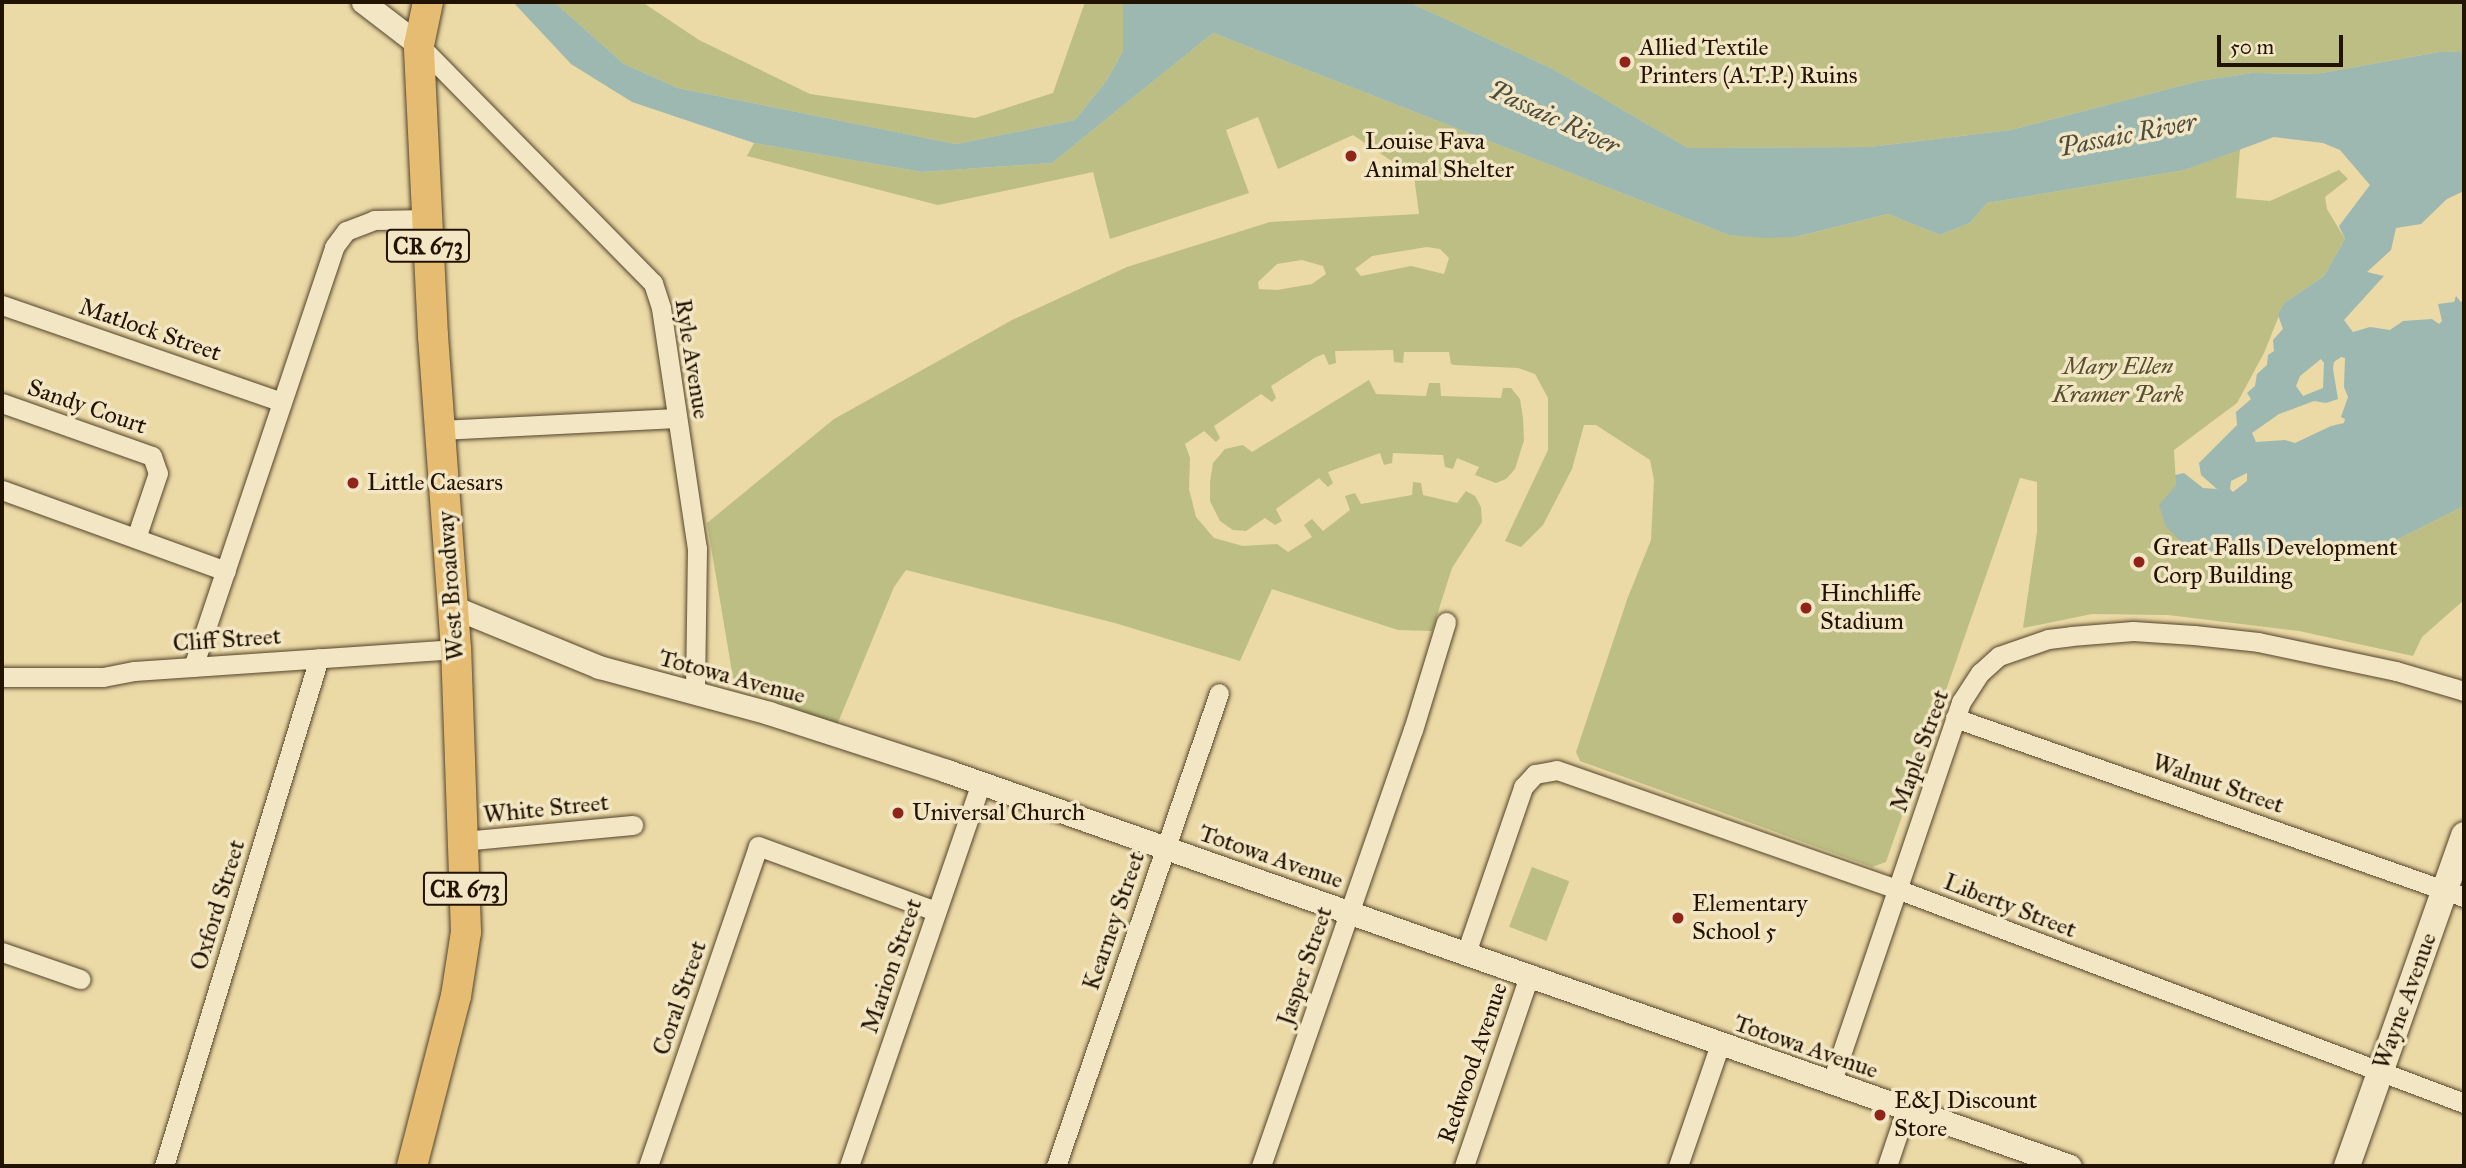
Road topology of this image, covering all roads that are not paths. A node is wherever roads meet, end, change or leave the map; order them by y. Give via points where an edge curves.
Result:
1 (363, 2) edge
2 (428, 2) edge
3 (419, 45) junction
4 (427, 219) junction
5 (2, 305) edge
6 (282, 402) junction
7 (2, 403) edge
8 (677, 418) junction
9 (440, 430) junction
10 (2, 490) edge
11 (136, 538) junction
12 (226, 571) junction
13 (453, 607) junction
14 (1446, 622) dead end
15 (456, 649) junction
16 (319, 658) junction
17 (193, 667) junction
18 (2, 677) edge
19 (2464, 691) edge
20 (695, 693) junction
21 (1219, 693) dead end
22 (1955, 718) junction
23 (981, 783) junction
24 (633, 825) dead end
25 (2464, 835) edge
26 (463, 842) junction
27 (1166, 848) junction
28 (1897, 889) junction
29 (2454, 894) edge
30 (936, 911) junction
31 (1349, 912) junction
32 (2, 952) edge
33 (1466, 953) junction
34 (1529, 976) junction
35 (80, 979) dead end
36 (1720, 1044) junction
37 (2380, 1072) junction
38 (1831, 1084) junction
39 (2464, 1103) edge
40 (1906, 1110) junction
41 (164, 1166) edge
42 (412, 1166) edge
43 (648, 1166) edge
44 (849, 1166) edge
45 (1056, 1166) edge
46 (1261, 1166) edge
47 (1464, 1166) edge
48 (1678, 1166) edge
49 (1887, 1166) edge
50 (2070, 1166) edge
51 (2347, 1166) edge

1 - 3 street
2 - 3 main road, West Broadway
3 - 4 main road, West Broadway / CR 673
3 - 8 street, Ryle Avenue via 653,283
4 - 6 street via 374,220 340,237
4 - 9 main road, West Broadway / CR 673
5 - 6 street, Matlock Street
6 - 12 street
7 - 11 street, Sandy Court via 152,456 158,473
8 - 9 street
8 - 20 street, Ryle Avenue via 697,548
9 - 13 main road, West Broadway / CR 673
10 - 11 street
11 - 12 street
12 - 17 street
13 - 15 main road, West Broadway / CR 673
13 - 20 street, Totowa Avenue via 599,667
14 - 31 street, Jasper Street
15 - 16 street, Cliff Street
15 - 26 main road, West Broadway / CR 673
16 - 17 street, Cliff Street
16 - 41 street, Oxford Street
17 - 18 street, Cliff Street via 94,677
19 - 22 street, Maple Street via 2396,671 2258,642 2133,631 2048,639 1999,656 1970,685
20 - 23 street, Totowa Avenue
21 - 27 street, Kearney Street
22 - 28 street, Maple Street
22 - 29 street, Walnut Street
23 - 27 street, Totowa Avenue
23 - 30 street, Marion Street
24 - 26 street, White Street
25 - 29 main road, Wayne Avenue
26 - 42 main road, West Broadway / CR 673 via 463,957
27 - 31 street, Totowa Avenue
27 - 45 street, Kearney Street
28 - 33 street, Liberty Street via 1557,770 1535,774 1523,788
28 - 37 street, Liberty Street
28 - 38 street, Maple Street
29 - 37 main road, Wayne Avenue
30 - 43 street, Coral Street via 758,846
30 - 44 street, Marion Street
31 - 33 street, Totowa Avenue
31 - 46 street, Jasper Street
32 - 35 street
33 - 34 street, Totowa Avenue
34 - 36 street, Totowa Avenue
34 - 47 street, Redwood Avenue
36 - 38 street, Totowa Avenue
36 - 48 street
37 - 39 street, Liberty Street
37 - 51 main road, Wayne Avenue
38 - 40 street, Totowa Avenue
40 - 49 street
40 - 50 street, Totowa Avenue

